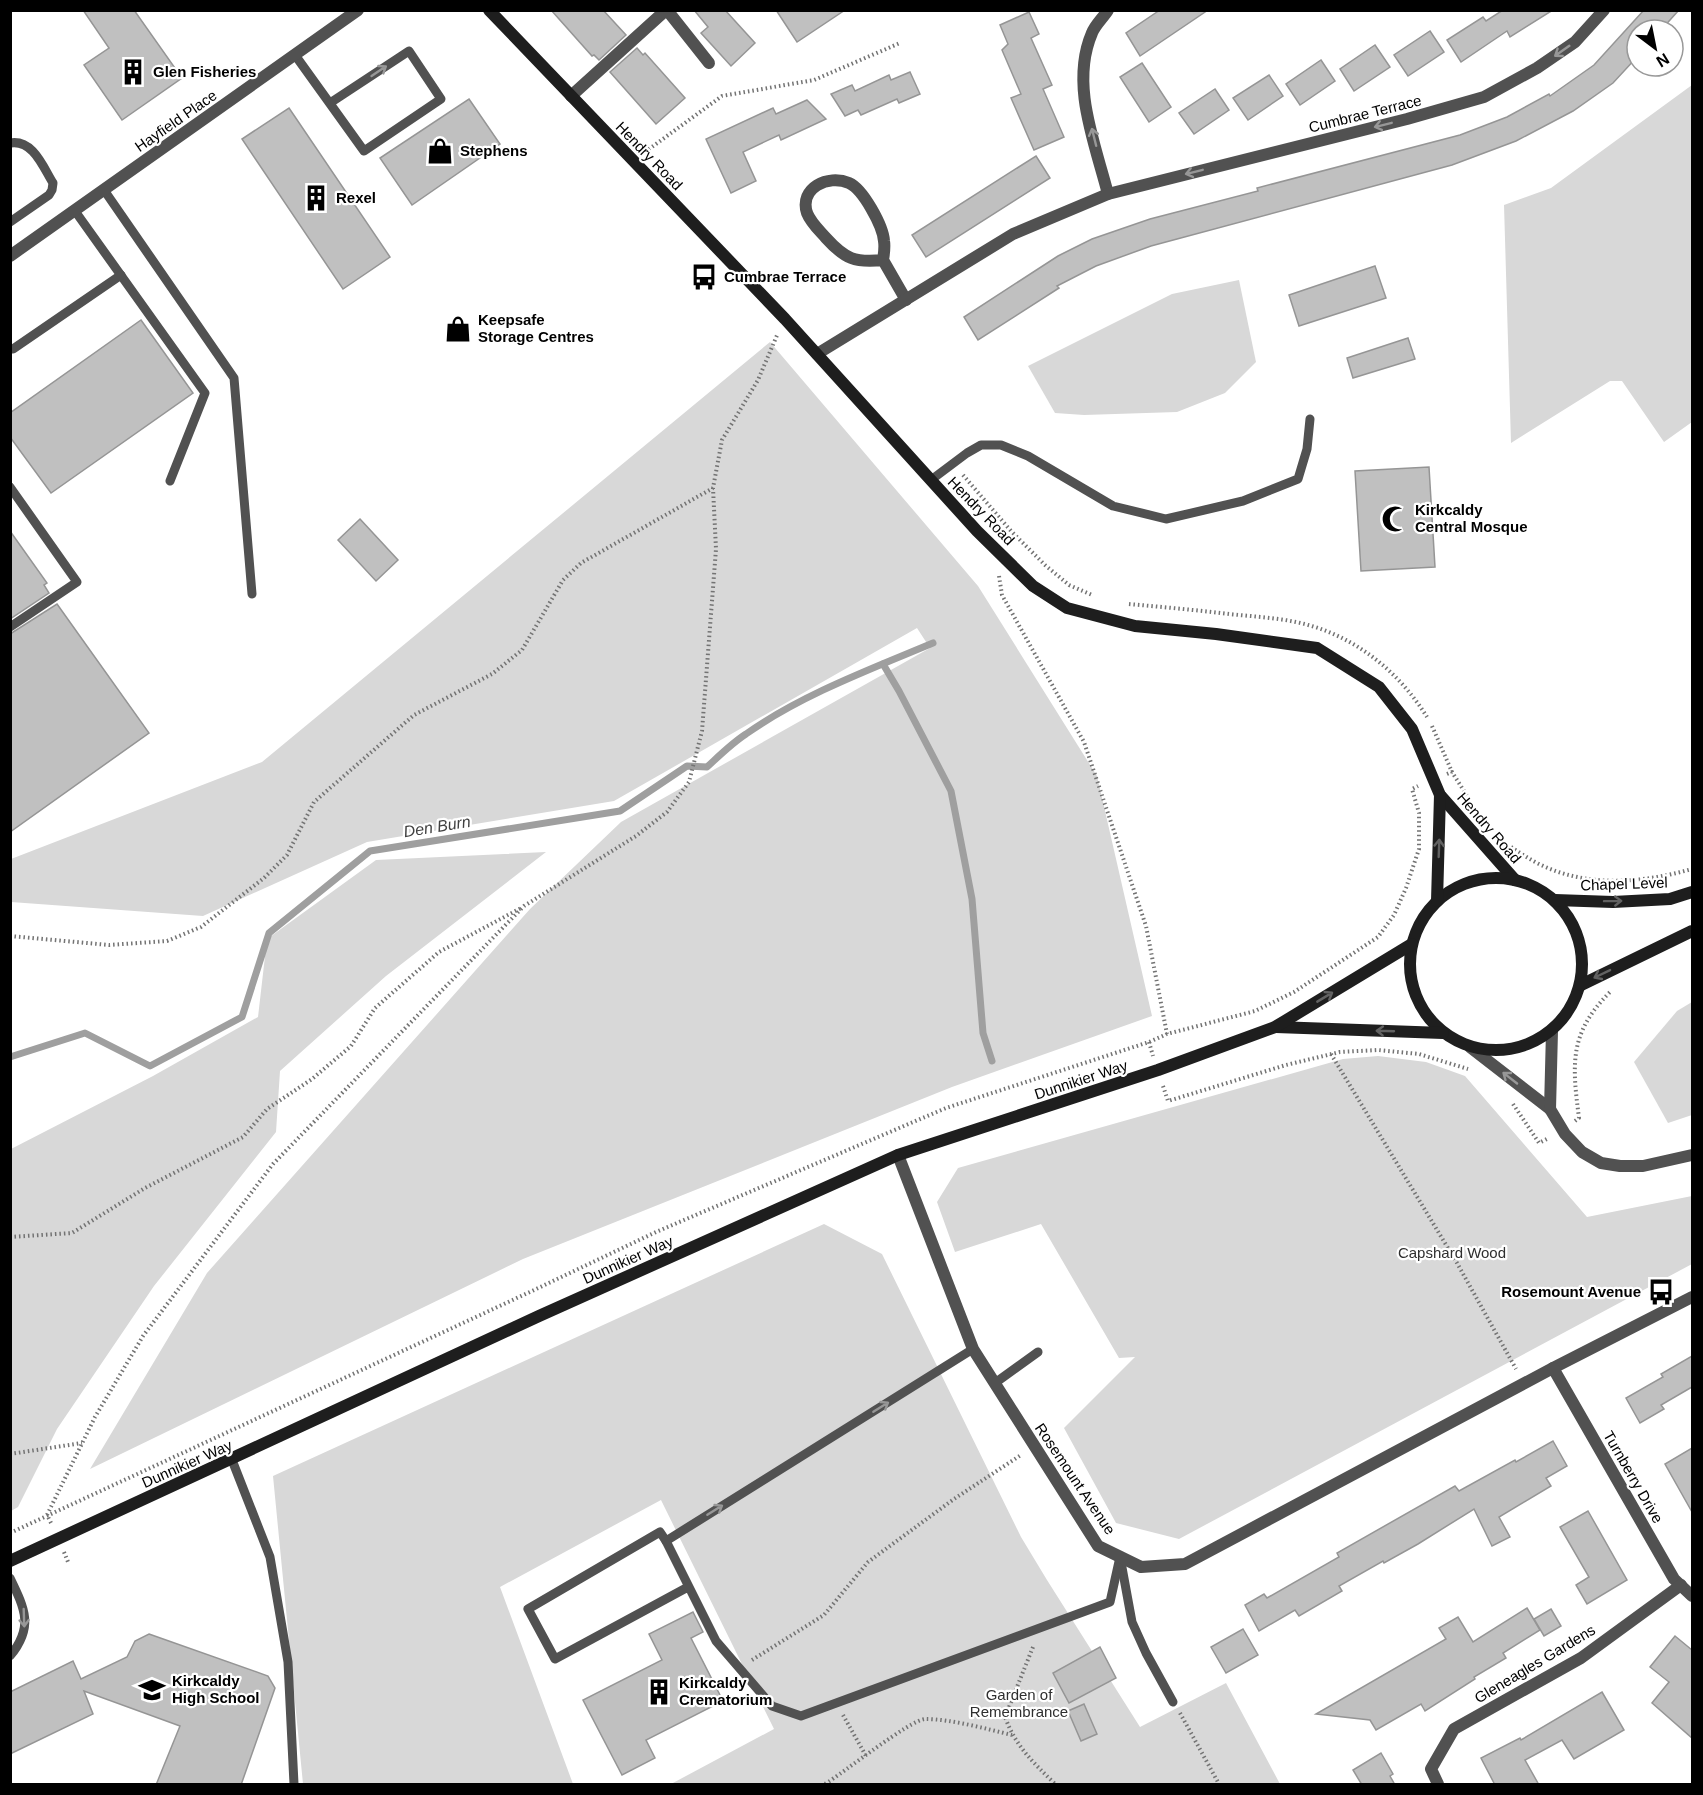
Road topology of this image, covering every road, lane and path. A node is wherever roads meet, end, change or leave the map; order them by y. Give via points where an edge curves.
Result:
1 (358, 10) edge
2 (489, 10) edge
3 (666, 10) edge
4 (1108, 10) edge
5 (1604, 10) edge
6 (900, 43) dead end
7 (296, 55) junction
8 (709, 63) dead end
9 (571, 96) junction
10 (330, 103) junction
11 (10, 142) edge
12 (633, 161) junction
13 (104, 190) junction
14 (1108, 194) junction
15 (75, 211) junction
16 (10, 222) edge
17 (10, 256) edge
18 (883, 260) junction
19 (121, 275) junction
20 (906, 300) junction
21 (784, 319) junction
22 (13, 349) dead end
23 (817, 354) junction
24 (1310, 419) dead end
25 (954, 462) junction
26 (931, 480) junction
27 (170, 481) dead end
28 (10, 487) edge
29 (713, 488) junction
30 (993, 546) junction
31 (252, 594) dead end
32 (1102, 598) dead end
33 (1121, 604) dead end
34 (10, 627) edge
35 (1452, 772) dead end
36 (1440, 795) junction
37 (1515, 880) junction
38 (1692, 892) edge
39 (1555, 900) junction
40 (1437, 901) junction
41 (524, 906) junction
42 (1692, 931) edge
43 (10, 936) edge
44 (1412, 944) junction
45 (1581, 985) junction
46 (1610, 992) dead end
47 (1275, 1027) junction
48 (1552, 1031) junction
49 (1443, 1033) junction
50 (1149, 1042) junction
51 (1470, 1047) junction
52 (1331, 1054) junction
53 (1470, 1069) dead end
54 (1158, 1070) junction
55 (1508, 1096) dead end
56 (1550, 1109) junction
57 (1562, 1129) junction
58 (898, 1155) junction
59 (1692, 1155) edge
60 (10, 1237) edge
61 (1692, 1297) edge
62 (973, 1349) junction
63 (1038, 1352) dead end
64 (1553, 1368) junction
65 (995, 1383) junction
66 (1524, 1383) junction
67 (82, 1443) junction
68 (1035, 1446) junction
69 (10, 1454) edge
70 (232, 1460) junction
71 (47, 1515) junction
72 (10, 1533) edge
73 (666, 1541) junction
74 (1120, 1557) junction
75 (10, 1561) edge
76 (10, 1578) edge
77 (1681, 1585) junction
78 (688, 1587) junction
79 (1692, 1596) edge
80 (1041, 1626) junction
81 (10, 1656) edge
82 (739, 1668) junction
83 (836, 1702) junction
84 (1173, 1702) joint
85 (1012, 1735) junction
86 (866, 1756) junction
87 (294, 1785) edge
88 (825, 1785) edge
89 (1055, 1785) edge
90 (1220, 1785) edge
91 (1438, 1785) edge

1 - 7 street, Hayfield Place
2 - 9 main road, Hendry Road
3 - 8 street
3 - 9 street
14 -> 4 street via 1082,91 1092,32
5 -> 14 street, Cumbrae Terrace via 1575,42 1484,97
6 - 12 path via 814,80 722,96
7 - 10 lane
7 - 13 street, Hayfield Place
9 - 12 main road, Hendry Road
10 -> 10 lane via 409,51 441,99 364,151
11 - 16 lane via 29,146 53,183 49,195
12 - 21 main road, Hendry Road
13 - 15 street, Hayfield Place
13 - 31 lane via 234,378
14 - 20 street, Cumbrae Terrace via 1013,234
15 - 17 street, Hayfield Place
15 - 19 lane
18 - 18 street via 866,262 840,254 806,211 806,198 814,186 829,181 849,183 863,195 885,239
18 - 20 street
19 - 22 lane
19 - 27 lane via 205,393
20 - 23 street, Cumbrae Terrace
21 - 23 main road, Hendry Road
21 - 29 path via 758,380 722,440
23 - 26 main road, Hendry Road
24 - 25 lane via 1298,479 1243,501 1166,519 1113,506 1028,456 1001,445 981,445
25 - 26 lane
25 - 32 path via 1045,565 1069,585
26 - 30 main road, Hendry Road
28 - 34 lane via 77,582
29 - 41 path via 716,549 702,731 689,782 667,812 636,836
29 - 43 path via 581,562 563,580 522,650 492,674 414,715 314,802 286,855 264,878 201,927 167,940 110,945
30 - 36 main road, Hendry Road via 1033,586 1066,608 1135,626 1317,648 1379,687 1412,729
30 - 50 path via 1002,595 1084,742 1146,926 1167,1034
33 - 35 path via 1277,619 1340,637 1369,654 1414,696
36 - 37 main road, Hendry Road
40 -> 36 main road, Hendry Road
37 - 39 main road via 1536,887
37 - 40 main road via 1478,880 1461,885
39 -> 38 main road, Chapel Level via 1670,899
39 - 45 main road via 1579,939
40 - 44 main road
41 - 60 path via 439,952 375,1008 351,1046 267,1110 243,1137 145,1188 72,1233
41 - 67 path via 273,1164 143,1336
42 -> 45 main road
47 -> 44 main road, Dunnikier Way
44 - 49 main road via 1410,969 1414,993 1426,1015
45 - 48 main road via 1570,1010
46 - 57 path via 1595,1007 1582,1030 1575,1053 1579,1118
49 -> 47 main road, Dunnikier Way
47 - 54 main road, Dunnikier Way
48 - 51 main road via 1527,1046 1498,1051
48 - 56 street
49 - 51 main road
50 - 54 path
50 - 71 path via 945,1108 720,1204
56 -> 51 street
52 - 53 path via 1378,1050 1419,1054
52 - 54 path via 1168,1101
52 - 66 path
54 - 58 main road, Dunnikier Way
55 - 57 path via 1539,1143
56 - 57 street
57 - 59 street via 1582,1152 1601,1163 1643,1166
58 - 62 street, Rosemount Avenue
58 - 70 main road, Dunnikier Way
61 - 64 street, Rosemount Avenue
62 - 65 street, Rosemount Avenue
73 -> 62 lane
63 - 65 lane
64 - 66 street, Rosemount Avenue
64 - 77 street, Turnberry Drive
65 - 68 street, Rosemount Avenue
66 - 74 street, Rosemount Avenue via 1185,1564 1141,1567
67 - 69 path
67 - 71 path
68 - 74 street, Rosemount Avenue via 1098,1546
68 - 82 path via 868,1562 824,1615
70 - 75 main road, Dunnikier Way
70 - 87 lane via 270,1557 288,1662
71 - 72 path
73 - 78 lane
73 - 78 lane via 660,1532 528,1609 555,1659
74 - 80 lane via 1110,1602
74 - 84 lane via 1132,1622
76 -> 81 lane via 24,1607 25,1628 22,1642
77 - 79 street, Turnberry Drive
77 - 91 street, Gleneagles Gardens via 1581,1658 1454,1729 1431,1769
78 - 82 lane via 716,1641
80 - 83 lane
80 - 85 path via 1005,1717
82 - 83 lane via 772,1706 801,1716
83 - 86 path
84 - 90 path
85 - 86 path via 923,1719
85 - 89 path
86 - 88 path

